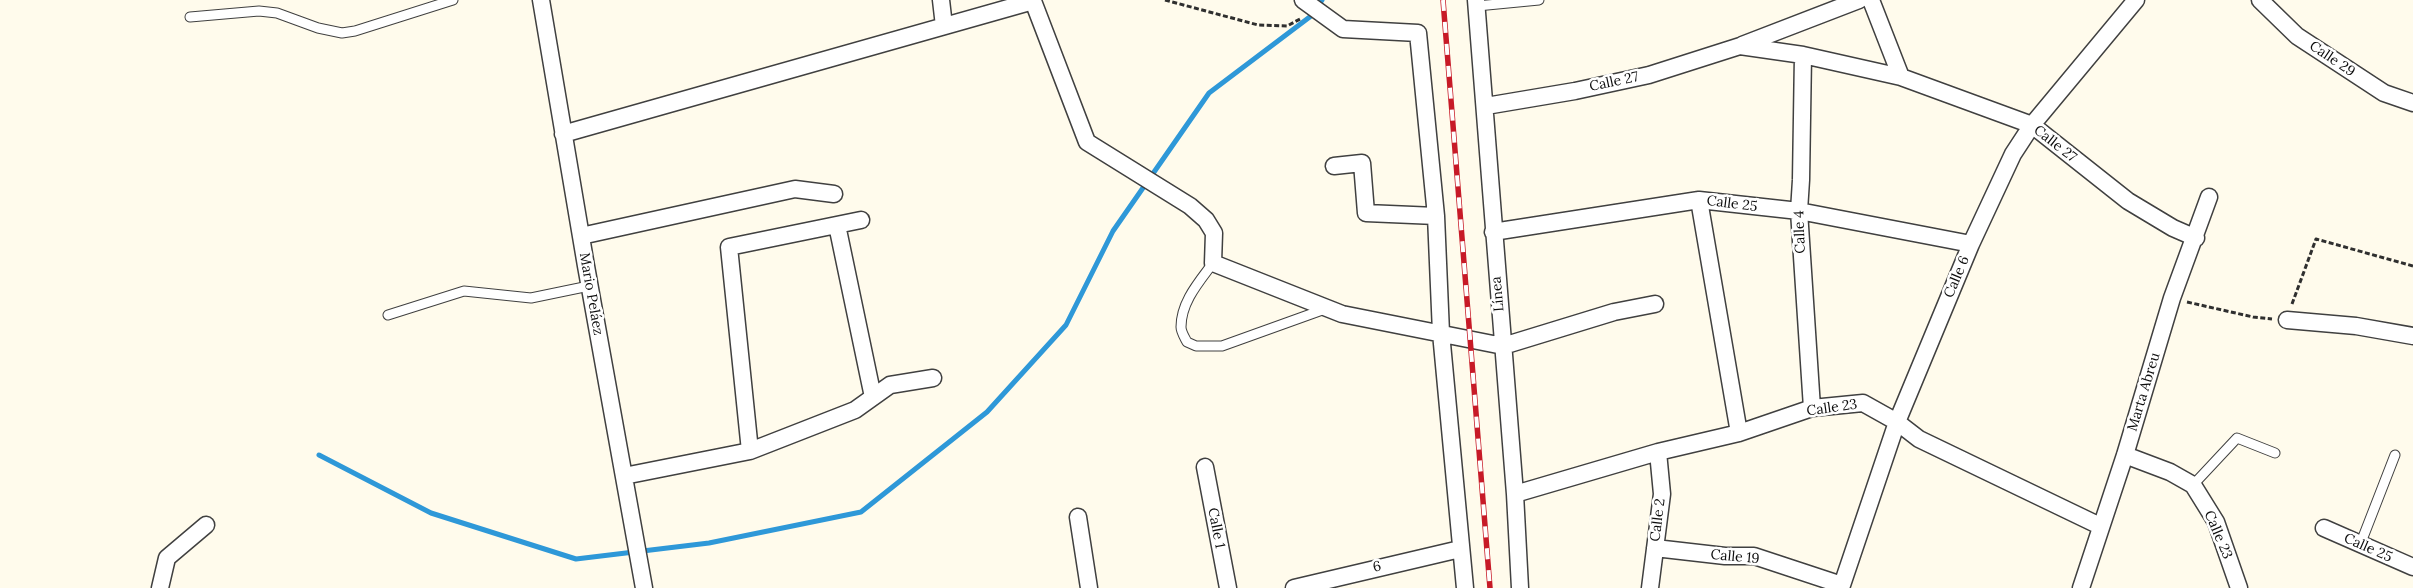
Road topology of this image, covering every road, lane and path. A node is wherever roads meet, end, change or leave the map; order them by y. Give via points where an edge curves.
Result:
1 (453, 0) edge
2 (541, 0) edge
3 (941, 0) edge
4 (1165, 0) edge
5 (1539, 0) edge
6 (1859, 0) edge
7 (1871, 0) edge
8 (2136, 0) edge
9 (2260, 0) edge
10 (1021, 2) edge
11 (1476, 3) edge
12 (1306, 7) edge
13 (190, 17) dead end
14 (944, 26) junction
15 (1740, 46) junction
16 (1803, 55) junction
17 (1901, 76) junction
18 (2413, 103) edge
19 (1486, 106) junction
20 (2032, 125) junction
21 (563, 134) junction
22 (1334, 166) dead end
23 (834, 194) dead end
24 (2209, 197) dead end
25 (1699, 200) junction
26 (1799, 211) junction
27 (1436, 216) junction
28 (861, 220) dead end
29 (838, 225) junction
30 (1493, 232) junction
31 (581, 236) junction
32 (2196, 238) junction
33 (1971, 244) junction
34 (1213, 263) junction
35 (2413, 266) edge
36 (590, 286) junction
37 (2172, 298) junction
38 (1655, 304) dead end
39 (1327, 308) junction
40 (388, 315) dead end
41 (2286, 320) junction
42 (1441, 333) junction
43 (2413, 336) edge
44 (1503, 346) junction
45 (933, 378) dead end
46 (873, 397) junction
47 (1812, 408) junction
48 (1897, 422) junction
49 (1739, 433) junction
50 (750, 451) junction
51 (1658, 452) junction
52 (2275, 454) dead end
53 (2125, 455) junction
54 (2395, 455) dead end
55 (1205, 467) dead end
56 (624, 476) junction
57 (2192, 485) junction
58 (1515, 494) junction
59 (1078, 517) dead end
60 (206, 525) dead end
61 (2100, 526) junction
62 (2324, 528) dead end
63 (2360, 545) junction
64 (1655, 548) junction
65 (1460, 549) junction
66 (2413, 567) edge
67 (1842, 586) edge
68 (160, 588) edge
69 (644, 588) edge
70 (1089, 588) edge
71 (1228, 588) edge
72 (1294, 588) edge
73 (1465, 588) edge
74 (1520, 588) edge
75 (1650, 588) edge
76 (2081, 588) edge
77 (2239, 588) edge

1 - 13 lane via 355,31 342,32 259,11
2 - 21 street, Mario Peláez
3 - 14 street
4 - 12 path via 1258,25 1287,26
5 - 11 lane
6 - 15 street, Calle 27
7 - 17 street
8 - 20 street, Calle 6
9 - 18 street, Calle 29 via 2297,36 2384,93
10 - 14 street
10 - 34 street via 1033,1 1087,142 1190,206 1206,220 1214,233
11 - 19 street, Línea
12 - 27 street via 1342,29 1418,32
14 - 21 street
15 - 16 street, Calle 27
15 - 19 street, Calle 27 via 1649,74
16 - 17 street, Calle 27
16 - 26 street, Calle 4
17 - 20 street, Calle 27
19 - 30 street, Línea
20 - 32 street, Calle 27 via 2128,201
20 - 33 street, Calle 6 via 2012,154
21 - 31 street, Mario Peláez
22 - 27 street via 1362,163 1366,212
23 - 31 street via 795,189
24 - 32 street, Marta Abreu
25 - 26 street, Calle 25
25 - 30 street, Calle 25
25 - 49 street
26 - 33 street, Calle 25
26 - 47 street, Calle 4
27 - 42 street
28 - 29 street
29 - 46 street
29 - 50 street via 729,247
30 - 44 street, Línea
31 - 36 street, Mario Peláez
32 - 37 street, Marta Abreu
33 - 48 street, Calle 6
34 - 39 street
34 - 39 lane via 1192,290 1180,329 1187,342 1196,346 1222,346
35 - 41 path via 2316,239
36 - 40 lane via 531,298 464,291
36 - 56 street, Mario Peláez
37 - 41 path via 2253,317
37 - 53 street, Marta Abreu
38 - 44 street via 1614,312
39 - 42 street via 1342,314
41 - 43 street via 2356,326
42 - 44 street
42 - 65 street
44 - 58 street, Línea
45 - 46 street via 890,385
46 - 50 street via 855,410
47 - 48 street, Calle 23 via 1863,403
47 - 49 street, Calle 23
48 - 61 street, Calle 23 via 1919,439
48 - 67 street, Calle 6
49 - 51 street, Calle 23
50 - 56 street
51 - 58 street, Calle 23
51 - 64 street, Calle 2 via 1662,494
52 - 57 lane via 2237,438
53 - 57 street, Calle 23 via 2170,472
53 - 61 street, Marta Abreu
54 - 63 lane
55 - 71 street, Calle 1
56 - 69 street, Mario Peláez
57 - 77 street, Calle 23 via 2216,522
58 - 74 street, Línea
59 - 70 street
60 - 68 street via 167,558
61 - 76 street, Marta Abreu
62 - 63 street, Calle 25
63 - 66 street, Calle 25
64 - 67 street, Calle 19 via 1754,556
64 - 75 street, Calle 2
65 - 72 street, 6
65 - 73 street

